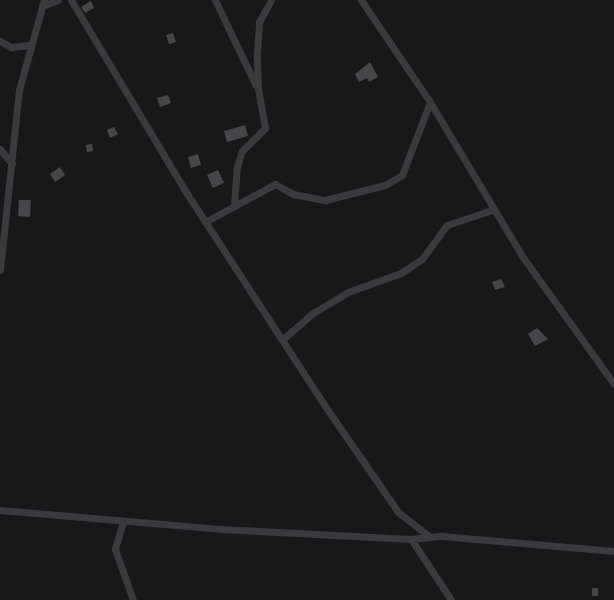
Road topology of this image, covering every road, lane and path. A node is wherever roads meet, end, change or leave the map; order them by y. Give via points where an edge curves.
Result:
1 (58, 0) edge
2 (71, 0) edge
3 (215, 0) edge
4 (271, 0) edge
5 (361, 0) edge
6 (43, 3) edge
7 (0, 41) edge
8 (30, 45) junction
9 (258, 89) junction
10 (430, 102) junction
11 (0, 149) edge
12 (12, 164) junction
13 (234, 206) junction
14 (492, 210) junction
15 (205, 222) junction
16 (0, 270) edge
17 (283, 340) junction
18 (614, 384) edge
19 (0, 510) edge
20 (123, 522) junction
21 (429, 536) junction
22 (411, 539) junction
23 (614, 551) edge
24 (133, 600) edge
25 (451, 600) edge

1 - 6 street
2 - 15 street
3 - 9 street
4 - 9 street via 260,22 256,53
5 - 10 street
6 - 8 street
7 - 8 street via 11,48
8 - 12 street via 19,90
9 - 13 street via 265,128 242,151 237,168
10 - 13 street via 402,175 385,185 325,200 293,194 275,184
10 - 14 street
11 - 12 street
12 - 16 street
13 - 15 street
14 - 17 street via 447,225 422,258 401,273 348,292 313,314
14 - 18 street via 601,369
15 - 17 street
17 - 21 street via 398,512
19 - 20 street
20 - 22 street
20 - 24 street via 115,549
21 - 22 street
21 - 23 street
22 - 25 street

